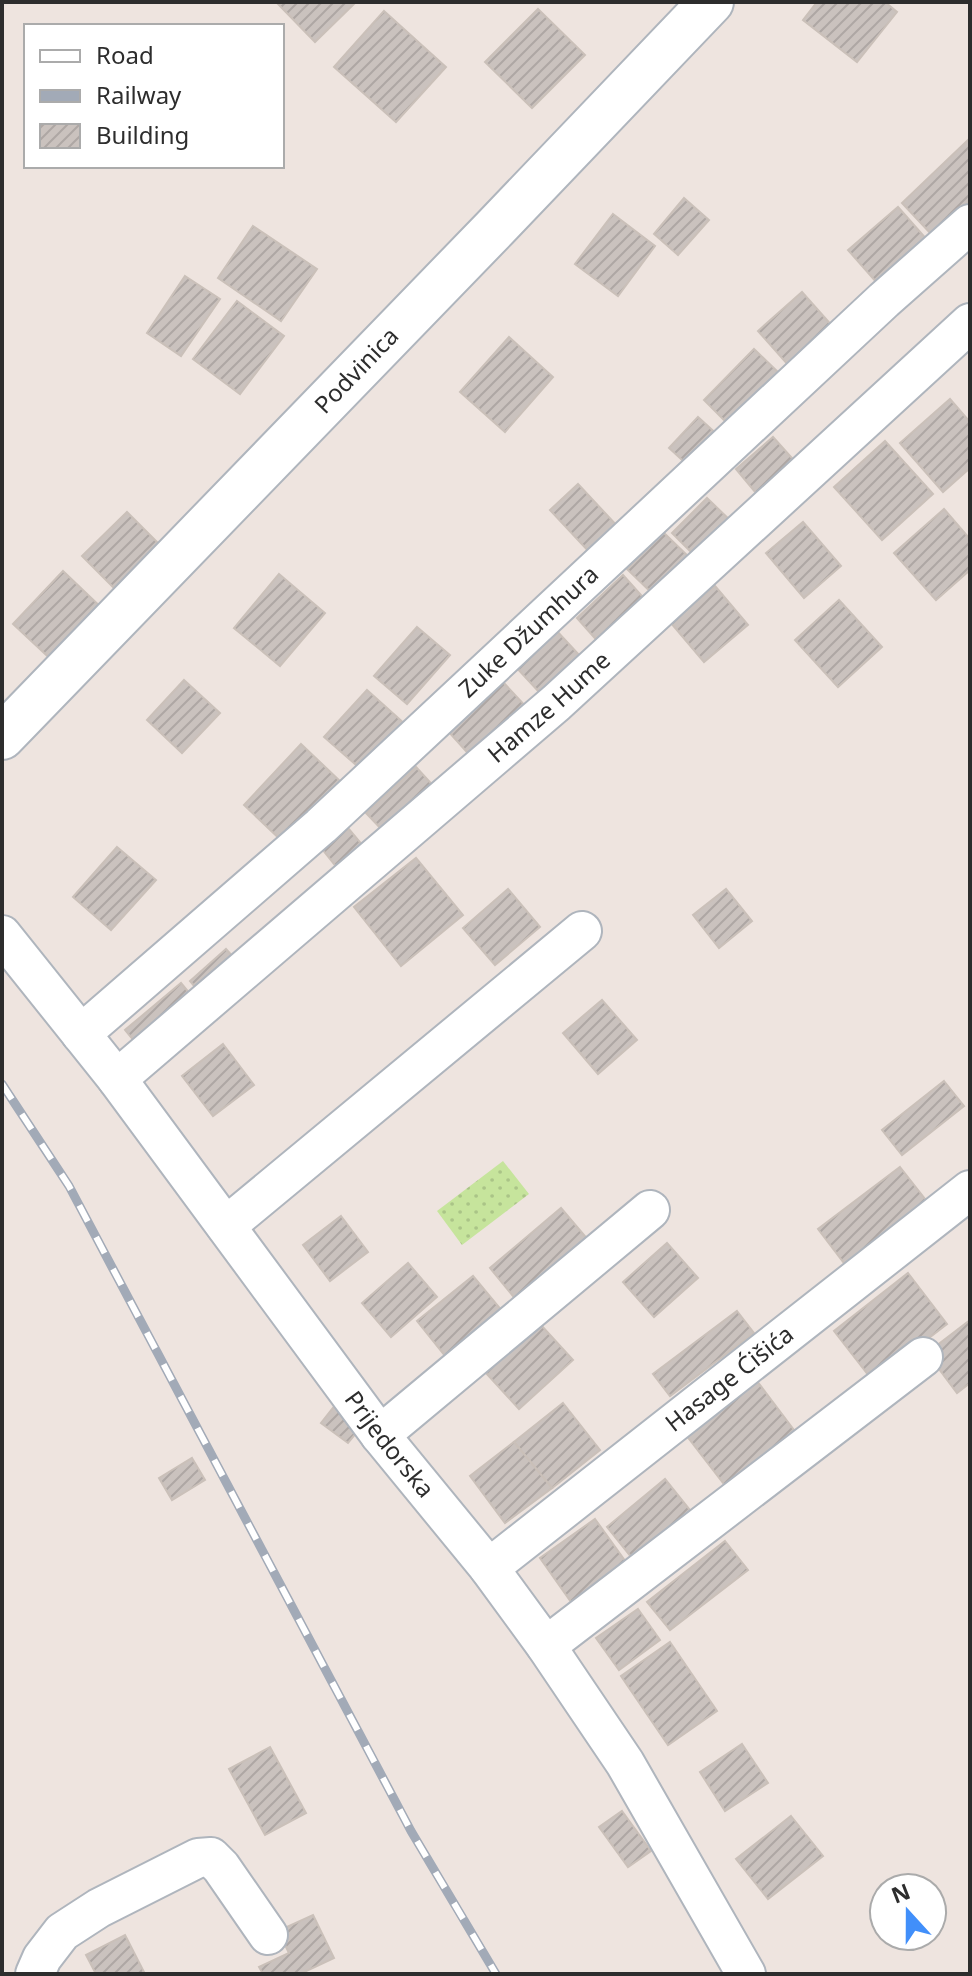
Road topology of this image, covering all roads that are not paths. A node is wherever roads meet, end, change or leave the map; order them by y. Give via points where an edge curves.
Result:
1 (711, 2) edge
2 (970, 224) edge
3 (970, 323) edge
4 (2, 737) edge
5 (582, 931) dead end
6 (2, 935) edge
7 (81, 1034) junction
8 (117, 1079) junction
9 (970, 1190) edge
10 (650, 1210) dead end
11 (226, 1226) junction
12 (923, 1357) dead end
13 (380, 1435) junction
14 (489, 1568) junction
15 (546, 1646) junction
16 (268, 1935) dead end
17 (35, 1974) edge
18 (746, 1974) edge

1 - 4 street, Podvinica
2 - 7 street, Zuke Džumhura via 321,826
3 - 8 street, Hamze Hume via 556,703
5 - 11 street
6 - 7 street, Prijedorska
7 - 8 street, Prijedorska
8 - 11 street, Prijedorska
9 - 14 street, Hasage Ćišića
10 - 13 street
11 - 13 street, Prijedorska
12 - 15 street
13 - 14 street, Prijedorska
14 - 15 street, Prijedorska
15 - 18 street, Prijedorska via 625,1763
16 - 17 street via 221,1867 211,1857 198,1858 62,1932

